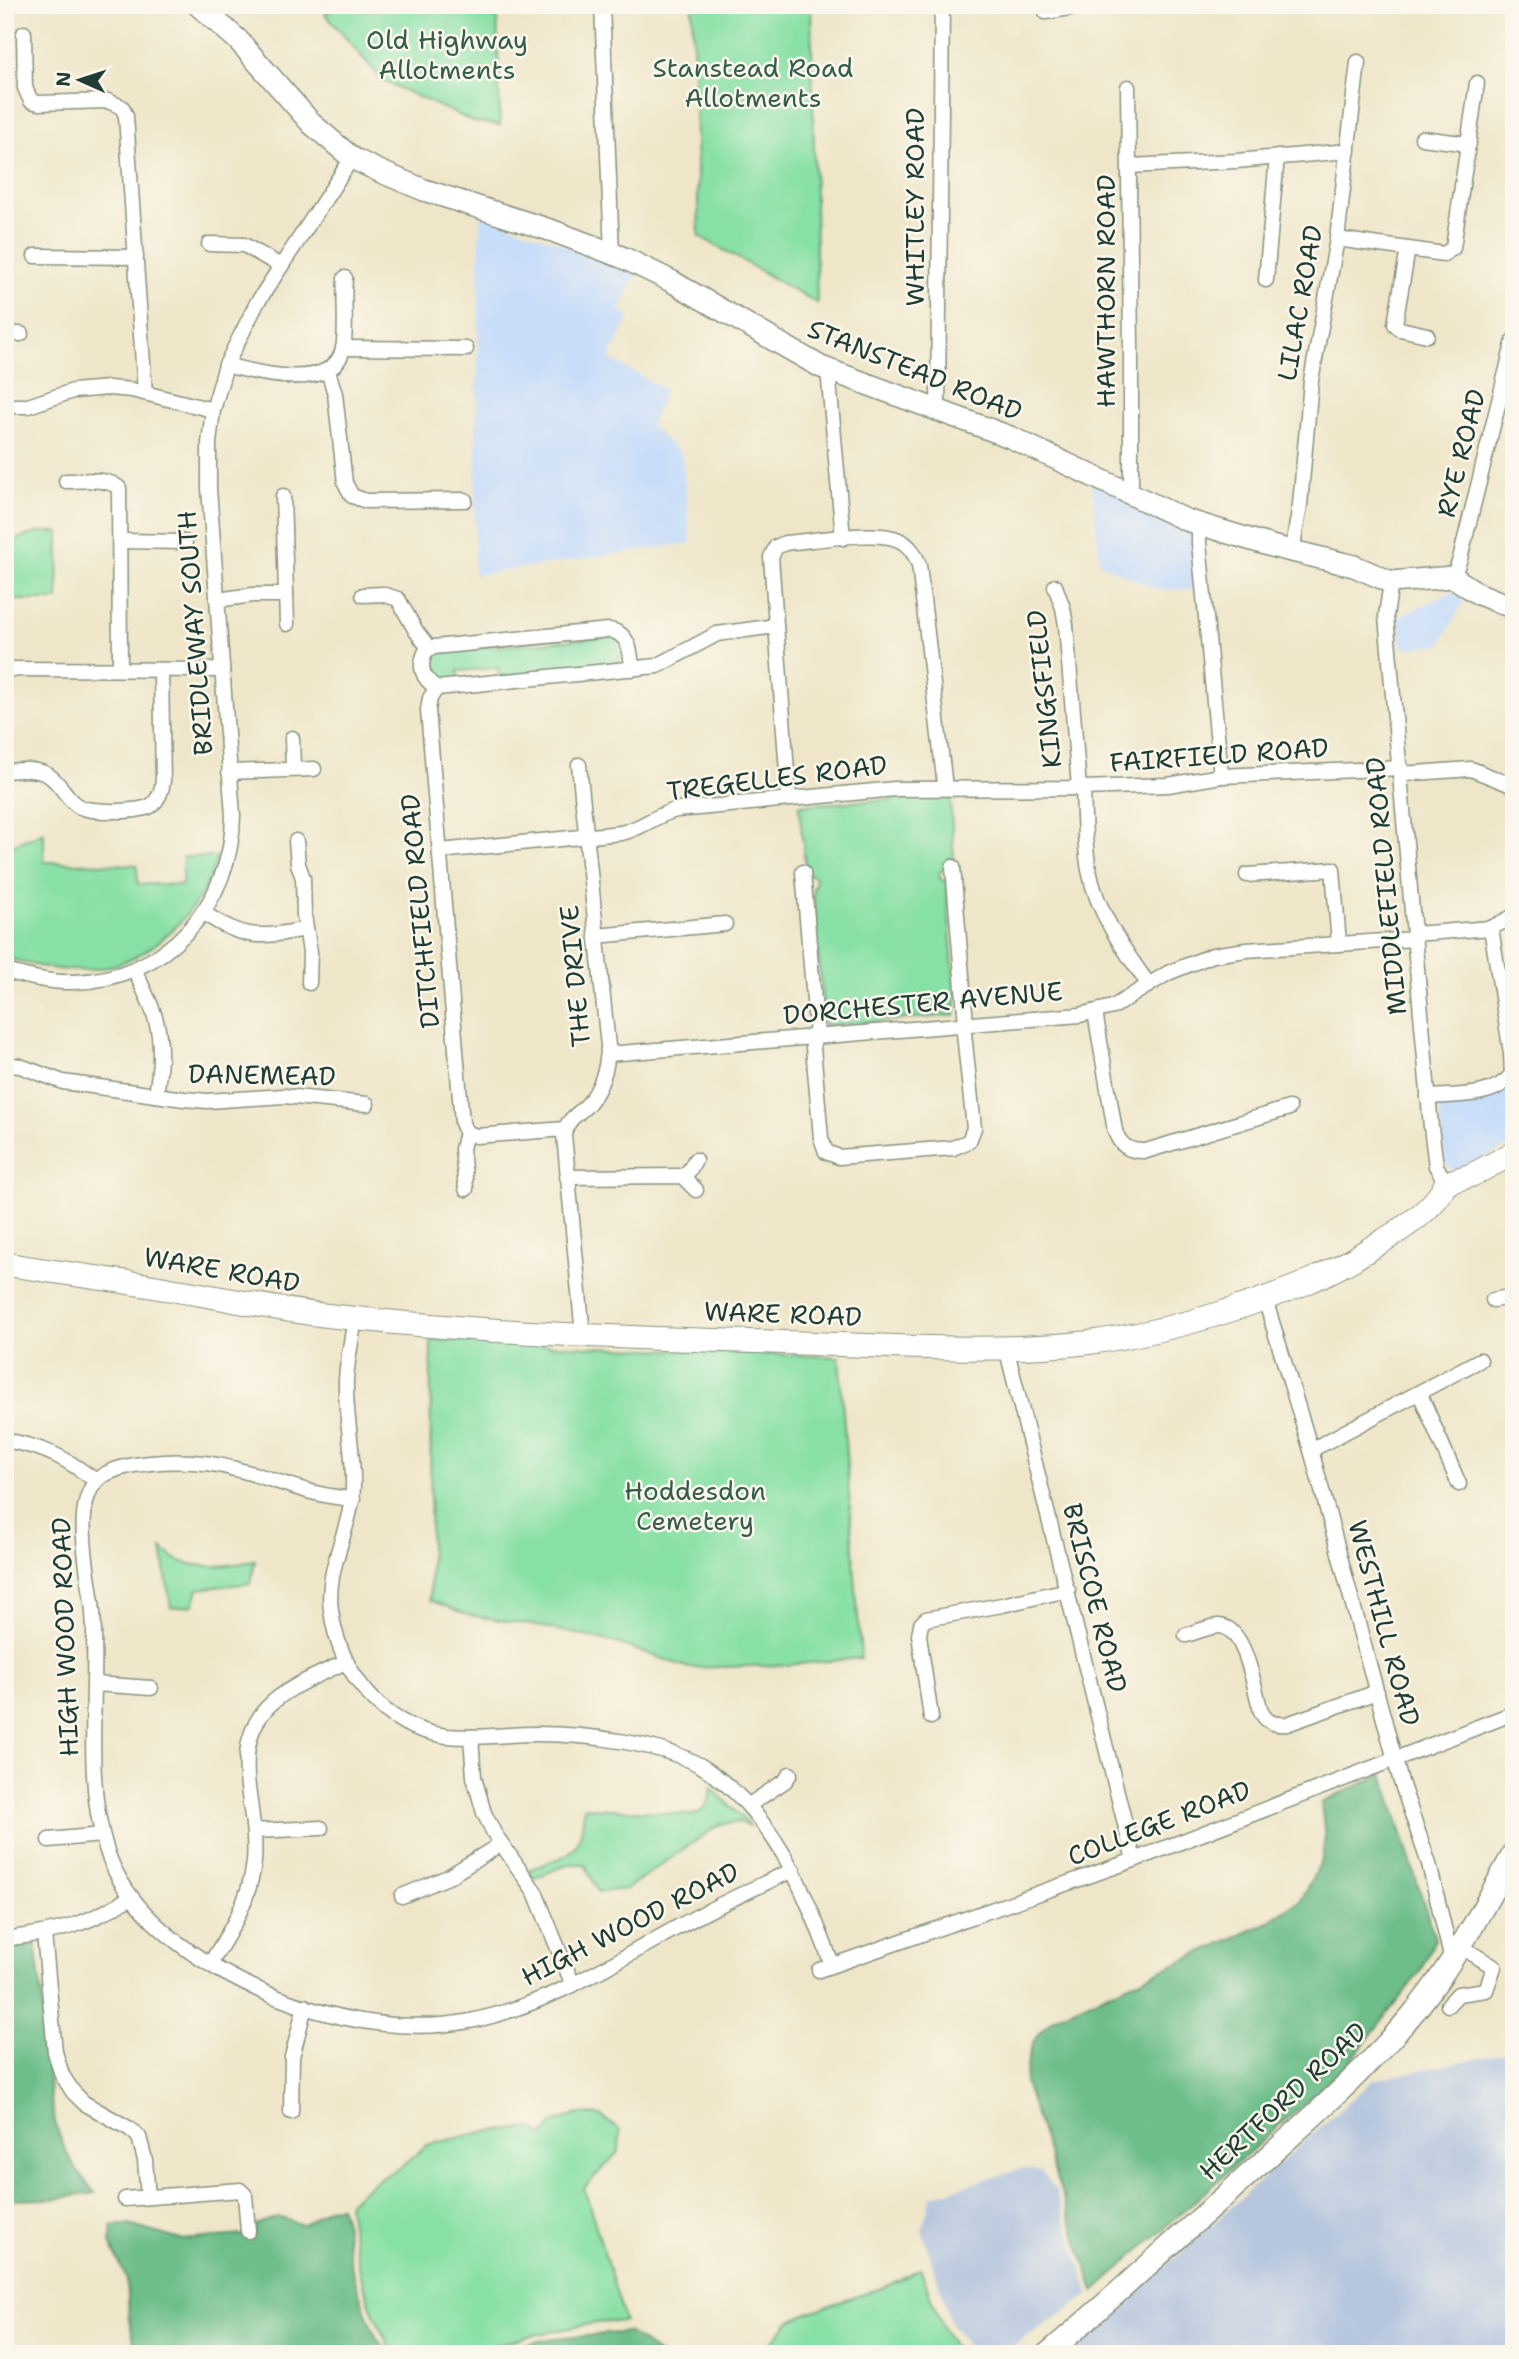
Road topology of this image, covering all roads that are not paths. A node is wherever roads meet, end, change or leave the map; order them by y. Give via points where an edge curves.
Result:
1 (602, 5) edge
2 (942, 5) edge
3 (1087, 5) edge
4 (201, 6) edge
5 (1046, 12) dead end
6 (23, 33) dead end
7 (1358, 62) dead end
8 (1477, 83) dead end
9 (1128, 88) dead end
10 (1422, 138) dead end
11 (1469, 144) junction
12 (1348, 151) junction
13 (1277, 157) junction
14 (352, 158) junction
15 (1129, 166) junction
16 (1337, 239) junction
17 (209, 244) dead end
18 (1408, 249) junction
19 (612, 253) junction
20 (35, 257) dead end
21 (136, 257) junction
22 (281, 267) junction
23 (345, 278) dead end
24 (1266, 280) dead end
25 (5, 334) edge
26 (21, 334) dead end
27 (1427, 335) dead end
28 (1514, 340) edge
29 (343, 348) junction
30 (466, 349) dead end
31 (226, 365) junction
32 (828, 370) junction
33 (328, 371) junction
34 (145, 393) junction
35 (5, 406) edge
36 (938, 409) junction
37 (213, 410) junction
38 (66, 481) dead end
39 (1131, 494) junction
40 (283, 496) dead end
41 (465, 500) dead end
42 (1199, 524) junction
43 (844, 538) junction
44 (120, 541) junction
45 (185, 542) dead end
46 (1292, 552) junction
47 (1452, 577) junction
48 (1391, 582) junction
49 (1055, 586) dead end
50 (286, 595) junction
51 (363, 595) dead end
52 (217, 600) junction
53 (1514, 608) edge
54 (287, 624) dead end
55 (776, 626) junction
56 (429, 648) junction
57 (632, 668) junction
58 (5, 669) edge
59 (120, 669) junction
60 (161, 670) junction
61 (222, 670) junction
62 (437, 688) junction
63 (292, 738) dead end
64 (579, 765) dead end
65 (293, 768) junction
66 (314, 769) dead end
67 (5, 771) edge
68 (1401, 771) junction
69 (229, 772) junction
70 (1222, 776) junction
71 (1514, 786) edge
72 (945, 787) junction
73 (1081, 788) junction
74 (789, 798) junction
75 (586, 836) junction
76 (296, 841) dead end
77 (440, 851) junction
78 (953, 867) dead end
79 (803, 872) dead end
80 (1247, 875) dead end
81 (204, 913) junction
82 (1514, 916) edge
83 (724, 924) dead end
84 (1491, 928) junction
85 (306, 929) junction
86 (596, 936) junction
87 (1415, 937) junction
88 (1339, 944) junction
89 (135, 970) junction
90 (5, 971) edge
91 (309, 983) dead end
92 (1149, 985) junction
93 (1095, 1012) junction
94 (965, 1024) junction
95 (815, 1036) junction
96 (608, 1054) junction
97 (5, 1064) edge
98 (156, 1095) junction
99 (1428, 1097) junction
100 (367, 1104) dead end
101 (1289, 1108) dead end
102 (565, 1129) junction
103 (466, 1132) junction
104 (1514, 1153) edge
105 (695, 1160) dead end
106 (682, 1175) junction
107 (567, 1177) junction
108 (1446, 1183) junction
109 (466, 1189) dead end
110 (696, 1190) dead end
111 (5, 1264) edge
112 (1514, 1296) edge
113 (1265, 1299) junction
114 (1493, 1300) dead end
115 (355, 1318) junction
116 (583, 1335) junction
117 (1006, 1347) junction
118 (1480, 1360) dead end
119 (1420, 1394) junction
120 (5, 1440) edge
121 (1311, 1450) junction
122 (96, 1481) junction
123 (1459, 1484) dead end
124 (352, 1499) junction
125 (1068, 1590) junction
126 (1186, 1635) dead end
127 (346, 1662) junction
128 (94, 1684) junction
129 (151, 1688) dead end
130 (1377, 1692) junction
131 (1514, 1713) edge
132 (931, 1717) dead end
133 (471, 1737) junction
134 (1395, 1759) junction
135 (790, 1774) dead end
136 (748, 1805) junction
137 (321, 1828) dead end
138 (254, 1831) junction
139 (102, 1835) junction
140 (49, 1840) dead end
141 (502, 1844) junction
142 (1514, 1852) edge
143 (1134, 1860) junction
144 (793, 1870) junction
145 (402, 1896) dead end
146 (131, 1897) junction
147 (44, 1934) junction
148 (5, 1938) edge
149 (1456, 1954) junction
150 (210, 1964) junction
151 (573, 1984) junction
152 (305, 2006) junction
153 (1448, 2006) dead end
154 (291, 2112) dead end
155 (148, 2197) junction
156 (125, 2199) dead end
157 (248, 2231) dead end
158 (1047, 2354) edge

1 - 19 street
2 - 36 street, WHITLEY ROAD
3 - 5 street
4 - 14 street, STANSTEAD ROAD via 312,124
6 - 21 street via 25,88 31,101 108,101 125,112
7 - 12 street, LILAC ROAD
8 - 11 street
9 - 15 street, HAWTHORN ROAD
10 - 11 street
11 - 18 street via 1453,248 1444,254
12 - 13 street
12 - 16 street, LILAC ROAD
13 - 15 street
13 - 24 street
14 - 19 street, STANSTEAD ROAD via 424,190
14 - 22 street, BRIDLEWAY SOUTH
15 - 39 street, HAWTHORN ROAD
16 - 18 street
16 - 46 street, LILAC ROAD via 1311,381
17 - 22 street via 249,247
18 - 27 street via 1395,324
19 - 32 street, STANSTEAD ROAD
20 - 21 street
21 - 34 street
22 - 31 street, BRIDLEWAY SOUTH
23 - 29 street
25 - 26 street
28 - 47 street, RYE ROAD
29 - 30 street
29 - 33 street
31 - 33 street via 271,375
31 - 37 street, BRIDLEWAY SOUTH
32 - 36 street, STANSTEAD ROAD
32 - 43 street
33 - 41 street via 345,483 352,496 366,501
34 - 35 street via 120,388 83,390 35,405
34 - 37 street
36 - 39 street, STANSTEAD ROAD
37 - 52 street, BRIDLEWAY SOUTH via 208,478
38 - 44 street via 117,485
39 - 42 street, STANSTEAD ROAD
40 - 50 street
42 - 46 street, STANSTEAD ROAD
42 - 70 street
43 - 55 street via 776,547 771,557
43 - 72 street via 893,538 907,545 916,557
44 - 45 street
44 - 59 street
46 - 48 street, STANSTEAD ROAD via 1354,566
47 - 48 street, STANSTEAD ROAD
47 - 53 street
48 - 68 street, MIDDLEFIELD ROAD via 1386,611
49 - 73 street, KINGSFIELD via 1066,625
50 - 52 street
50 - 54 street
51 - 56 street via 398,599
52 - 61 street, BRIDLEWAY SOUTH
55 - 57 street via 717,635 665,663
55 - 74 street
56 - 57 street via 609,631 626,639
56 - 62 street via 422,668 427,681
57 - 62 street
58 - 59 street
59 - 60 street
60 - 61 street
60 - 67 street via 163,781 152,805 137,810 85,809 46,774
61 - 69 street, BRIDLEWAY SOUTH
62 - 77 street, DITCHFIELD ROAD via 428,710
63 - 65 street
64 - 75 street, THE DRIVE
65 - 66 street
65 - 69 street
68 - 70 street, FAIRFIELD ROAD
68 - 71 street, FAIRFIELD ROAD via 1471,769
68 - 87 street, MIDDLEFIELD ROAD
69 - 81 street, BRIDLEWAY SOUTH via 231,846 220,884
70 - 73 street, FAIRFIELD ROAD via 1168,785
72 - 73 street, TREGELLES ROAD
72 - 74 street, TREGELLES ROAD
73 - 92 street, KINGSFIELD via 1092,884 1107,922
74 - 75 street, TREGELLES ROAD via 677,810 629,831
75 - 77 street, TREGELLES ROAD
75 - 86 street, THE DRIVE
76 - 85 street
77 - 103 street, DITCHFIELD ROAD via 461,1116
78 - 94 street
79 - 95 street
80 - 88 street via 1333,869
81 - 85 street via 240,933
81 - 89 street, BRIDLEWAY SOUTH via 177,943
82 - 84 street
83 - 86 street
84 - 87 street, DORCHESTER AVENUE
84 - 99 street via 1512,1074 1487,1090
85 - 91 street
86 - 96 street, THE DRIVE
87 - 88 street, DORCHESTER AVENUE
87 - 99 street, MIDDLEFIELD ROAD
88 - 92 street, DORCHESTER AVENUE via 1228,952 1190,962
89 - 90 street, BRIDLEWAY SOUTH via 73,983
89 - 98 street, DANEMEAD via 159,1035
92 - 93 street, DORCHESTER AVENUE via 1121,1003
93 - 94 street, DORCHESTER AVENUE
93 - 101 street via 1116,1135 1130,1149 1146,1151
94 - 95 street, DORCHESTER AVENUE
94 - 95 street via 973,1134 962,1146 928,1150 838,1157 826,1152 821,1138
95 - 96 street, DORCHESTER AVENUE
96 - 102 street, THE DRIVE via 597,1091
97 - 98 street, DANEMEAD via 63,1082
98 - 100 street, DANEMEAD via 207,1101 295,1096
99 - 108 street, MIDDLEFIELD ROAD via 1436,1166
102 - 103 street via 483,1136
102 - 107 street
103 - 109 street, DITCHFIELD ROAD via 462,1144
104 - 108 main road
105 - 106 street
106 - 107 street
106 - 110 street
107 - 116 street
108 - 113 main road, WARE ROAD via 1431,1204 1382,1241 1332,1272
111 - 115 main road, WARE ROAD
112 - 114 street
113 - 117 main road, WARE ROAD via 1135,1335 1087,1343
113 - 121 street, WESTHILL ROAD
115 - 116 main road, WARE ROAD
115 - 124 street via 346,1380
116 - 117 main road, WARE ROAD
117 - 125 street, BRISCOE ROAD
118 - 119 street
119 - 121 street
119 - 123 street
120 - 122 street via 48,1450
121 - 130 street, WESTHILL ROAD
122 - 124 street via 124,1466 190,1461 239,1469 315,1494
122 - 128 street, HIGH WOOD ROAD via 85,1501 83,1520 93,1611
124 - 127 street via 330,1584 334,1629
125 - 132 street via 924,1621 919,1635
125 - 143 street, BRISCOE ROAD
126 - 130 street via 1217,1626 1235,1633 1263,1715 1272,1723 1287,1724
127 - 133 street via 362,1688 402,1722 439,1735
127 - 138 street via 279,1695 256,1721 247,1763
128 - 129 street
128 - 139 street, HIGH WOOD ROAD via 94,1779
130 - 134 street, WESTHILL ROAD
131 - 134 street, COLLEGE ROAD
133 - 136 street via 560,1735 641,1746 690,1760
133 - 141 street via 477,1795
134 - 143 street, COLLEGE ROAD
134 - 149 street, WESTHILL ROAD
135 - 136 street
136 - 144 street
137 - 138 street
138 - 150 street via 249,1886 236,1921
139 - 140 street
139 - 146 street, HIGH WOOD ROAD via 114,1870
141 - 145 street via 449,1877
141 - 151 street via 535,1892
142 - 149 street, HERTFORD ROAD
143 - 144 street, COLLEGE ROAD via 825,1967 812,1910
144 - 151 street, HIGH WOOD ROAD
146 - 147 street via 83,1924
146 - 150 street, HIGH WOOD ROAD via 171,1937
147 - 148 street
147 - 155 street via 55,2052 62,2075 84,2103 139,2137
149 - 153 street via 1494,1966 1486,1990 1458,1994
149 - 158 street, HERTFORD ROAD via 1419,2006 1356,2076
150 - 152 street, HIGH WOOD ROAD
151 - 152 street, HIGH WOOD ROAD via 500,2013 444,2024 376,2022
152 - 154 street via 292,2057
155 - 156 street
155 - 157 street via 240,2190 245,2195

